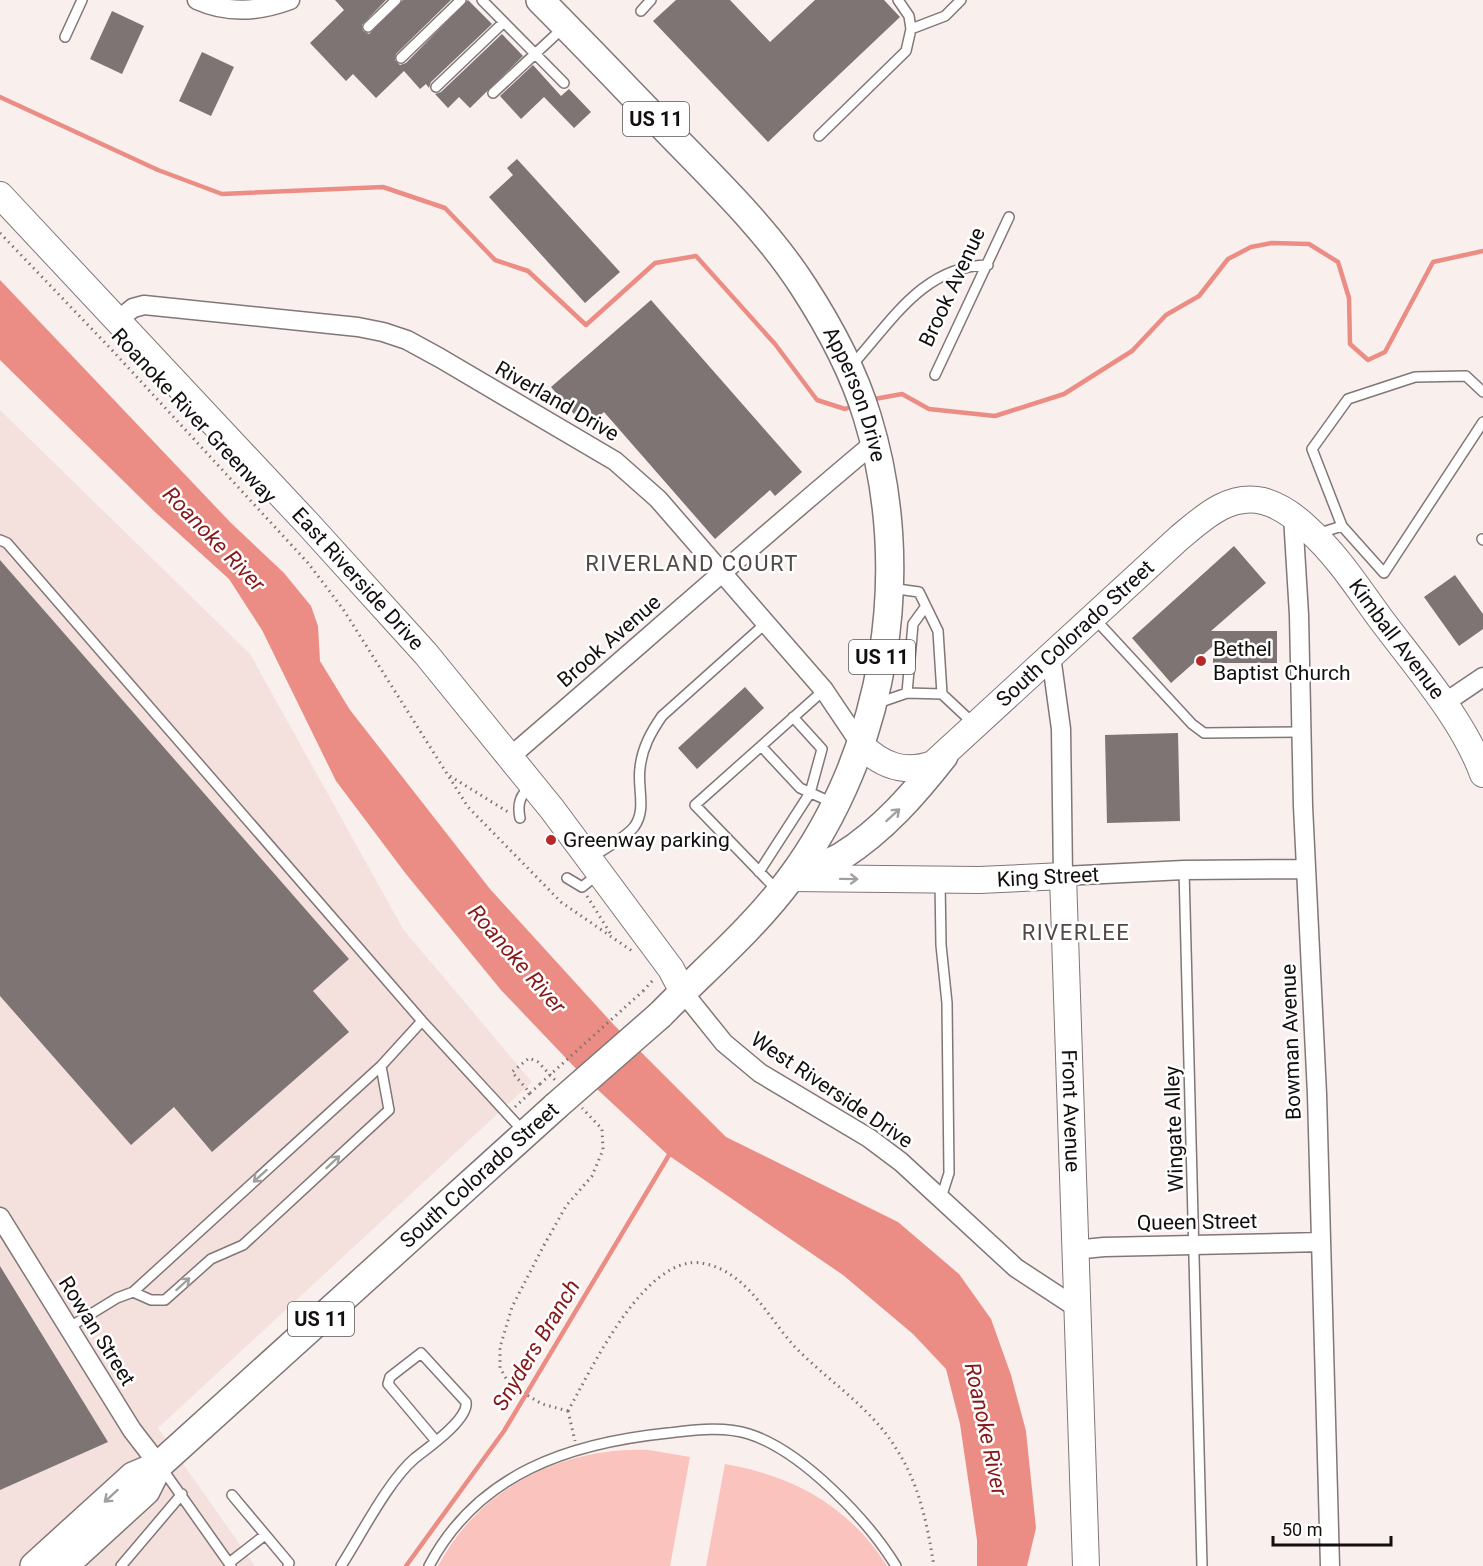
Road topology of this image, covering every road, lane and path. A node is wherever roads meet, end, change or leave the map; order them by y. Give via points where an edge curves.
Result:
1 (82, 0) edge
2 (197, 0) edge
3 (290, 0) edge
4 (396, 0) edge
5 (461, 0) edge
6 (482, 0) edge
7 (540, 0) edge
8 (651, 0) edge
9 (898, 0) edge
10 (961, 0) edge
11 (640, 11) dead end
12 (504, 22) junction
13 (566, 26) junction
14 (368, 27) dead end
15 (911, 29) junction
16 (65, 37) dead end
17 (535, 54) junction
18 (400, 58) dead end
19 (564, 83) dead end
20 (436, 87) dead end
21 (494, 93) dead end
22 (819, 136) dead end
23 (0, 195) edge
24 (1009, 217) dead end
25 (0, 233) edge
26 (988, 265) junction
27 (118, 320) junction
28 (935, 375) dead end
29 (853, 379) junction
30 (1483, 392) edge
31 (1483, 422) edge
32 (874, 443) junction
33 (1293, 516) junction
34 (1342, 526) junction
35 (1314, 535) junction
36 (0, 540) edge
37 (722, 571) junction
38 (888, 588) junction
39 (926, 606) junction
40 (1093, 617) junction
41 (766, 623) junction
42 (1051, 656) junction
43 (1483, 677) edge
44 (824, 690) junction
45 (907, 693) junction
46 (942, 694) junction
47 (873, 704) junction
48 (1443, 704) junction
49 (793, 717) junction
50 (976, 726) junction
51 (1301, 732) junction
52 (861, 745) junction
53 (761, 746) junction
54 (511, 756) junction
55 (944, 756) junction
56 (1483, 774) edge
57 (447, 775) junction
58 (533, 784) junction
59 (810, 793) junction
60 (836, 804) junction
61 (520, 814) joint
62 (1306, 869) junction
63 (1184, 870) junction
64 (759, 872) junction
65 (590, 873) junction
66 (1063, 876) junction
67 (567, 878) dead end
68 (940, 880) junction
69 (785, 885) junction
70 (614, 939) junction
71 (638, 956) dead end
72 (654, 974) dead end
73 (683, 992) junction
74 (422, 1021) junction
75 (381, 1066) junction
76 (530, 1094) junction
77 (565, 1099) junction
78 (517, 1125) junction
79 (940, 1198) junction
80 (0, 1217) edge
81 (1321, 1242) junction
82 (1194, 1244) junction
83 (1074, 1250) junction
84 (133, 1292) junction
85 (1077, 1308) junction
86 (68, 1328) junction
87 (568, 1411) junction
88 (436, 1441) junction
89 (577, 1448) junction
90 (159, 1465) junction
91 (182, 1494) junction
92 (231, 1495) dead end
93 (265, 1535) junction
94 (230, 1565) edge
95 (34, 1566) edge
96 (64, 1566) edge
97 (121, 1566) edge
98 (288, 1566) edge
99 (341, 1566) edge
100 (429, 1566) edge
101 (896, 1566) edge
102 (934, 1566) edge
103 (1086, 1566) edge
104 (1202, 1566) edge
105 (1330, 1566) edge

1 - 16 lane
2 - 3 street via 237,11 258,10
4 - 14 lane
5 - 18 lane
6 - 12 lane
7 - 13 main road, Apperson Drive / US 11
8 - 11 lane
9 - 15 lane via 909,16
10 - 15 lane via 945,16
12 - 17 lane
12 - 20 lane
13 - 17 lane
13 - 29 main road, Apperson Drive / US 11 via 770,241 802,284
15 - 22 lane via 901,57
17 - 19 lane
17 - 21 lane
23 - 27 street, East Riverside Drive
24 - 26 lane, Brook Avenue
25 - 57 path, Roanoke River Greenway via 308,563 343,609
26 - 28 lane, Brook Avenue
26 - 29 lane via 961,268 925,285 910,298
27 - 37 street, Riverland Drive via 144,305 358,327 407,340 615,461 658,499
27 - 54 street, East Riverside Drive via 418,645
29 - 32 main road, Apperson Drive / US 11
30 - 34 lane via 1466,376 1415,377 1348,399 1312,449
31 - 34 lane via 1384,573
32 - 37 street, Brook Avenue
32 - 38 main road, Apperson Drive / US 11 via 885,507
33 - 35 street, Kimball Avenue
33 - 40 street, South Colorado Street via 1263,501 1225,504 1179,538
33 - 51 street, Bowman Avenue
34 - 35 lane
35 - 48 street, Kimball Avenue via 1340,564
36 - 74 lane via 7,543
37 - 41 street, Riverland Drive
37 - 54 street, Brook Avenue
38 - 39 lane via 919,592
38 - 47 main road, Apperson Drive / US 11 via 884,646
39 - 45 lane via 913,624
39 - 46 lane via 938,631
40 - 42 street, South Colorado Street
40 - 51 lane via 1204,733
41 - 44 street, Riverland Drive
41 - 65 lane via 662,716 644,750 639,818
42 - 50 street, South Colorado Street
42 - 66 street, Front Avenue via 1061,729
43 - 48 street
44 - 49 lane
44 - 52 street, Riverland Drive
45 - 46 lane
45 - 47 lane
46 - 50 lane
47 - 52 main road, Apperson Drive / US 11
48 - 56 street, Kimball Avenue via 1467,739
49 - 53 lane
49 - 59 lane via 822,749
50 - 55 street, South Colorado Street
51 - 62 street, Bowman Avenue
52 - 55 street, South Colorado Street via 897,768 922,768
52 - 60 main road, Apperson Drive / US 11
53 - 59 lane via 800,788
53 - 64 lane via 695,805
54 - 58 street, East Riverside Drive
69 -> 55 main road via 841,856 876,830 910,799
57 - 61 path via 506,812
57 - 70 path, Roanoke River Greenway via 468,807 561,902
58 - 61 lane via 521,794
58 - 65 street, East Riverside Drive
59 - 60 lane
59 - 64 lane
60 - 69 main road, Apperson Drive / US 11
62 - 63 street, King Street
62 - 81 street, Bowman Avenue
63 - 66 street, King Street
63 - 82 lane, Wingate Alley
64 - 69 lane
65 - 67 lane
65 - 70 path
65 - 73 street, East Riverside Drive via 671,969
66 - 68 street, King Street
66 - 83 street, Front Avenue
69 -> 68 street, King Street
68 - 79 lane via 947,1003 949,1173
69 - 73 main road, South Colorado Street / US 11 via 734,944
70 - 71 path, Roanoke River Greenway
72 - 76 path, bridge via 654,980 643,991
73 - 77 main road, South Colorado Street / US 11, bridge
73 - 79 street, West Riverside Drive via 724,1043 760,1073 869,1138
74 - 75 lane
74 - 78 lane
75 -> 84 lane
84 -> 75 lane via 151,1300 165,1300 211,1259 243,1245 389,1110
76 - 77 path via 512,1072 529,1058 538,1062
76 - 78 path
77 - 78 main road, South Colorado Street / US 11
77 - 87 path via 602,1129 603,1150 592,1176 566,1206 512,1307 500,1347 500,1368 521,1393
78 - 90 main road, South Colorado Street / US 11
79 - 85 street, West Riverside Drive via 1016,1269
80 - 86 street, Rowan Street
81 - 82 street, Queen Street
81 - 105 street, Bowman Avenue
82 - 83 street, Queen Street
82 - 104 lane, Wingate Alley
83 - 85 street, Front Avenue
84 - 86 lane
85 - 103 street, Front Avenue
86 - 90 street, Rowan Street via 132,1430
87 - 89 path
87 - 102 path via 633,1302 654,1279 687,1263 714,1266 737,1280 794,1346 880,1425 897,1449 922,1501
88 - 88 lane via 464,1415 467,1407 421,1353 390,1377 388,1384
88 - 99 lane via 395,1481
89 - 100 lane via 536,1464 492,1492 455,1529
89 - 101 lane via 707,1429 750,1434 779,1448 810,1471 870,1531
90 - 91 lane
90 -> 95 main road, South Colorado Street / US 11 via 133,1476
90 - 96 main road, South Colorado Street / US 11 via 146,1491
91 - 94 lane
91 - 97 lane
92 - 93 lane
93 - 94 lane
93 - 98 lane

